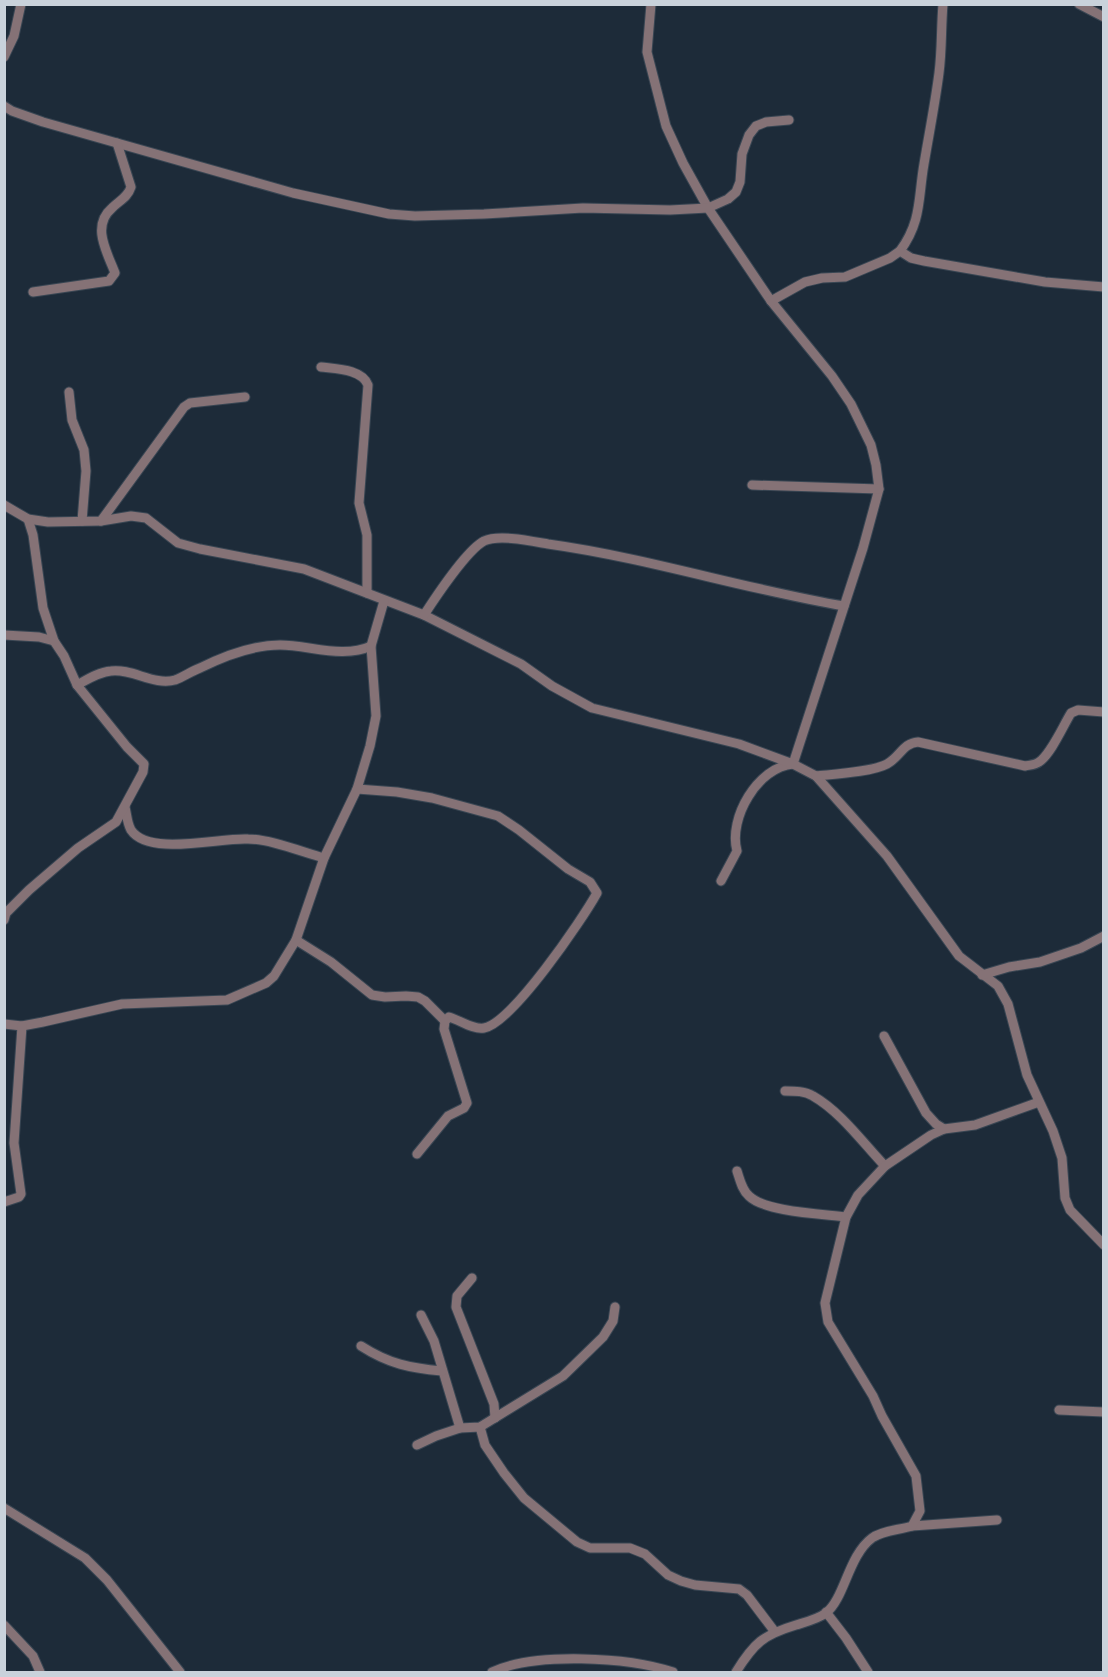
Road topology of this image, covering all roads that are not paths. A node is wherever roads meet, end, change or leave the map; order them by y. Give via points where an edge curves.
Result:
1 (21, 4) edge
2 (651, 4) edge
3 (943, 4) edge
4 (1079, 4) edge
5 (1104, 17) edge
6 (4, 57) edge
7 (4, 106) edge
8 (789, 120) dead end
9 (117, 142) junction
10 (708, 208) junction
11 (900, 251) junction
12 (1104, 287) edge
13 (33, 292) dead end
14 (771, 301) junction
15 (321, 366) dead end
16 (69, 392) dead end
17 (244, 397) dead end
18 (752, 485) dead end
19 (879, 489) junction
20 (4, 505) edge
21 (28, 519) junction
22 (82, 520) junction
23 (101, 521) junction
24 (367, 593) junction
25 (384, 601) junction
26 (844, 606) junction
27 (424, 615) junction
28 (4, 634) edge
29 (54, 641) junction
30 (371, 646) junction
31 (77, 685) junction
32 (1104, 711) edge
33 (793, 764) junction
34 (816, 776) junction
35 (357, 789) junction
36 (125, 804) junction
37 (324, 858) junction
38 (721, 881) dead end
39 (4, 920) edge
40 (1104, 936) edge
41 (296, 940) junction
42 (982, 975) junction
43 (445, 1021) junction
44 (4, 1024) edge
45 (22, 1026) junction
46 (884, 1036) dead end
47 (785, 1091) dead end
48 (1039, 1102) junction
49 (944, 1129) junction
50 (417, 1154) dead end
51 (885, 1166) junction
52 (737, 1171) dead end
53 (4, 1202) edge
54 (846, 1217) junction
55 (1104, 1245) edge
56 (472, 1278) dead end
57 (615, 1307) dead end
58 (421, 1315) dead end
59 (361, 1346) dead end
60 (442, 1371) junction
61 (1059, 1410) dead end
62 (1104, 1412) edge
63 (495, 1418) junction
64 (480, 1427) junction
65 (460, 1428) junction
66 (417, 1445) dead end
67 (4, 1508) edge
68 (997, 1520) dead end
69 (912, 1526) junction
70 (826, 1612) junction
71 (4, 1625) edge
72 (775, 1632) junction
73 (662, 1671) edge
74 (40, 1672) edge
75 (180, 1672) edge
76 (492, 1672) edge
77 (673, 1672) edge
78 (736, 1672) edge
79 (868, 1672) edge

1 - 6 street via 14,36
2 - 10 street via 647,52 666,126
3 - 11 street via 939,74 921,179 920,210
4 - 5 street
7 - 9 street via 43,122
8 - 10 street via 756,126 742,154 736,192
9 - 10 street via 293,193 388,214
9 - 13 street via 131,187 101,224 101,236 115,273 113,278
10 - 14 street
11 - 12 street via 911,258 1013,278
11 - 14 street via 845,277 805,282
14 - 19 street via 851,404 871,445
15 - 24 street via 359,374 368,384 359,503 367,535
16 - 22 street via 72,420 84,450
17 - 23 street via 184,407
18 - 19 street
19 - 26 street
20 - 21 street
21 - 22 street
21 - 29 street via 43,608
22 - 23 street
23 - 24 street via 146,518 178,543 304,569
24 - 25 street
25 - 27 street
25 - 30 street
26 - 27 street via 601,551 493,539 472,552
26 - 33 street
27 - 33 street via 521,664 592,708 739,744
28 - 29 street
29 - 31 street
30 - 31 street via 354,652 267,646 218,660 174,680 113,670
30 - 35 street via 376,716
31 - 36 street via 144,764
32 - 34 street via 1071,713 1047,753 1035,765 918,742 910,743 888,763
33 - 34 street
33 - 38 street via 781,765 771,772 744,802 737,821 736,851
34 - 42 street via 887,856 959,956
35 - 37 street
35 - 43 street via 432,798 498,816 590,882 597,893 536,982 498,1022 478,1029 449,1017
36 - 37 street via 132,831 156,842 170,845 250,838
36 - 39 street via 116,822 29,890
37 - 41 street
40 - 42 street via 1040,963
41 - 43 street via 372,995 418,998
41 - 45 street via 266,983 227,1000 122,1004
42 - 48 street via 998,986 1008,1004 1027,1075
43 - 50 street via 444,1029 467,1103 448,1116
44 - 45 street
45 - 53 street via 14,1143 21,1194
46 - 49 street via 926,1113
47 - 51 street via 812,1095 834,1112
48 - 49 street via 975,1125
48 - 55 street via 1062,1158 1065,1198 1070,1210
49 - 51 street
51 - 54 street via 858,1195
52 - 54 street via 743,1190 767,1207
54 - 69 street via 825,1303 828,1322 916,1476 920,1511
56 - 63 street via 457,1296 456,1307 494,1404
57 - 63 street via 613,1321 603,1337 563,1376
58 - 60 street via 434,1341
59 - 60 street via 390,1362
60 - 65 street
61 - 62 street
63 - 64 street
64 - 65 street
64 - 72 street via 485,1444 524,1498 577,1542 590,1548 630,1548 645,1554 681,1581 739,1589
65 - 66 street
67 - 75 street via 85,1558
68 - 69 street
69 - 70 street via 880,1534 864,1546
70 - 72 street
70 - 79 street
71 - 74 street via 33,1656
72 - 78 street via 764,1637
73 - 76 street via 629,1663 567,1659 537,1661
73 - 77 street

